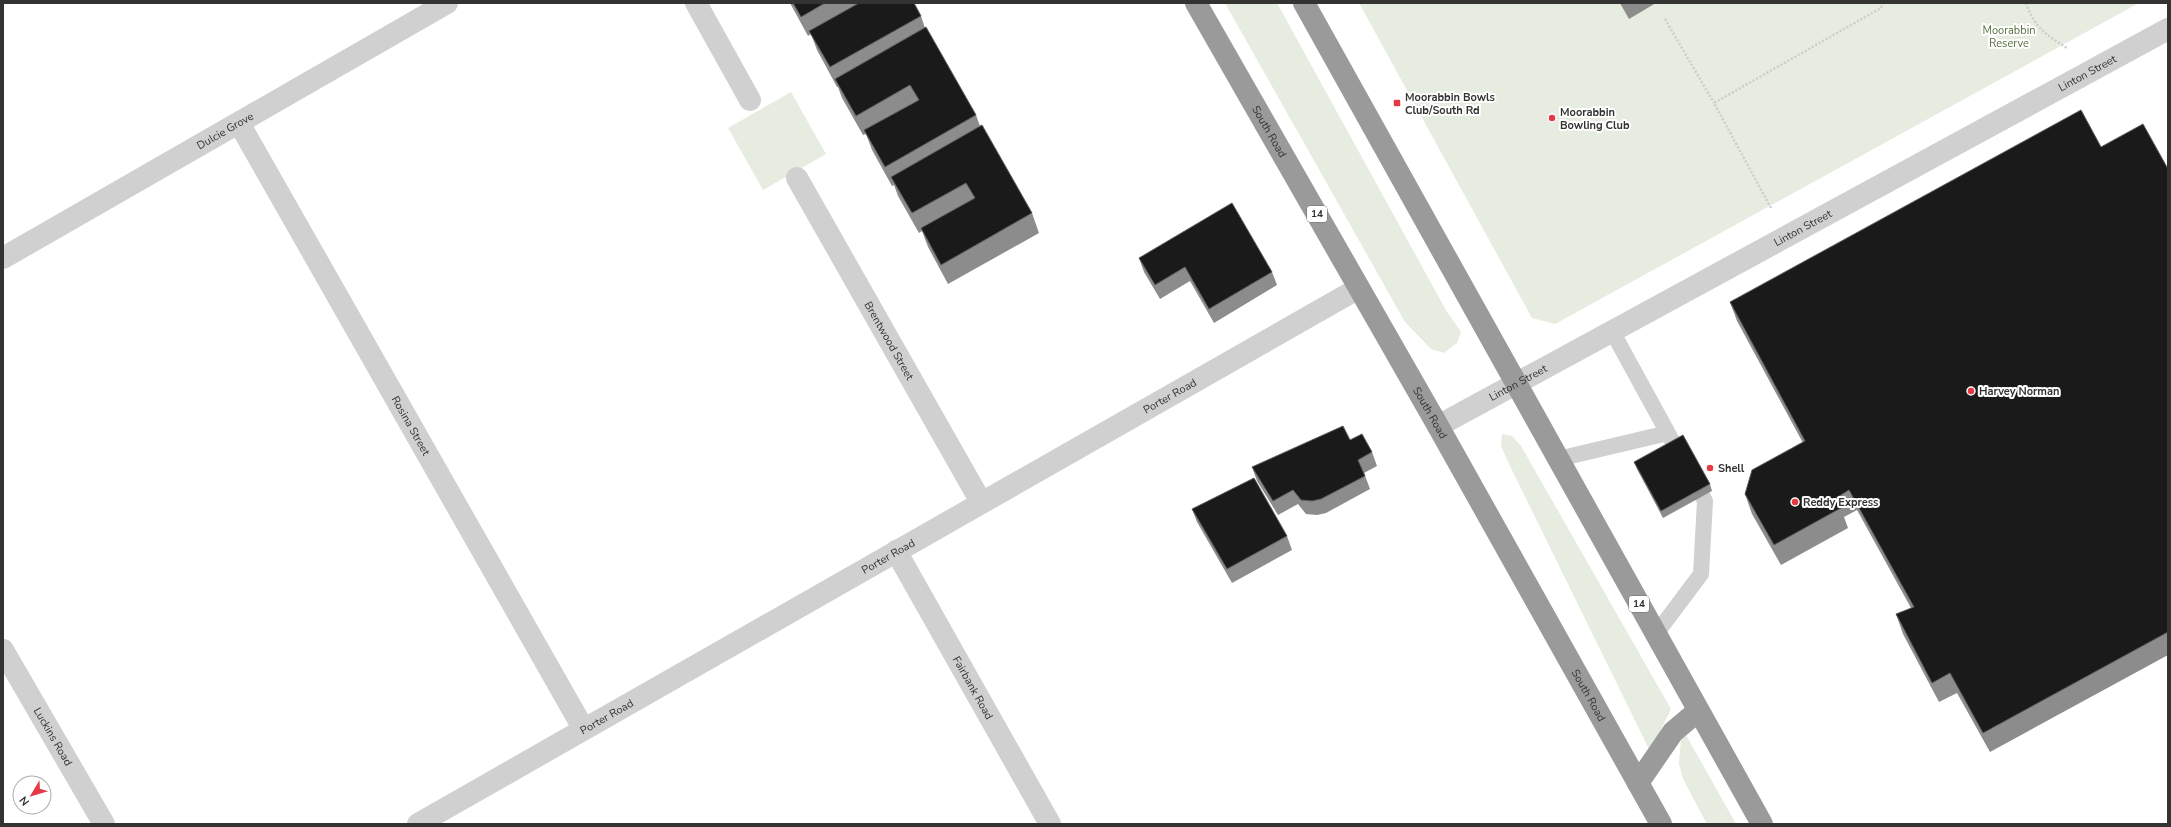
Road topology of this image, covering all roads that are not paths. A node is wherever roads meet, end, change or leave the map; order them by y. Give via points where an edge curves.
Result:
1 (447, 3) edge
2 (696, 3) edge
3 (1196, 3) edge
4 (1304, 3) edge
5 (2168, 29) edge
6 (750, 100) dead end
7 (239, 123) junction
8 (797, 178) dead end
9 (3, 258) edge
10 (1359, 288) junction
11 (1612, 331) junction
12 (1516, 384) junction
13 (1438, 426) junction
14 (1668, 433) junction
15 (1558, 459) junction
16 (981, 502) junction
17 (896, 551) junction
18 (1656, 634) junction
19 (3, 650) edge
20 (1698, 711) junction
21 (583, 728) junction
22 (1638, 783) junction
23 (429, 821) edge
24 (104, 824) edge
25 (1050, 824) edge
26 (1661, 824) edge
27 (1762, 824) edge

1 - 7 street, Dulcie Grove
2 - 6 street
3 - 10 highway, South Road / 14
4 - 12 highway, 14
5 - 11 street, Linton Street
7 - 9 street, Dulcie Grove
7 - 21 street, Rosina Street
8 - 16 street, Brentwood Street
10 - 13 highway, South Road / 14
10 - 16 street, Porter Road
11 - 12 street, Linton Street
11 - 14 lane
12 - 13 street, Linton Street
12 - 15 highway, 14
13 - 22 highway, South Road / 14
14 - 15 lane
14 - 18 lane via 1705,502 1702,574
15 - 18 highway, 14
16 - 17 street, Porter Road
17 - 21 street, Porter Road
17 - 25 street, Fairbank Road
18 - 20 highway, 14
19 - 24 street, Luckins Road
20 - 22 highway via 1673,732
20 - 27 highway, 14
21 - 23 street, Porter Road
22 - 26 highway, South Road / 14

